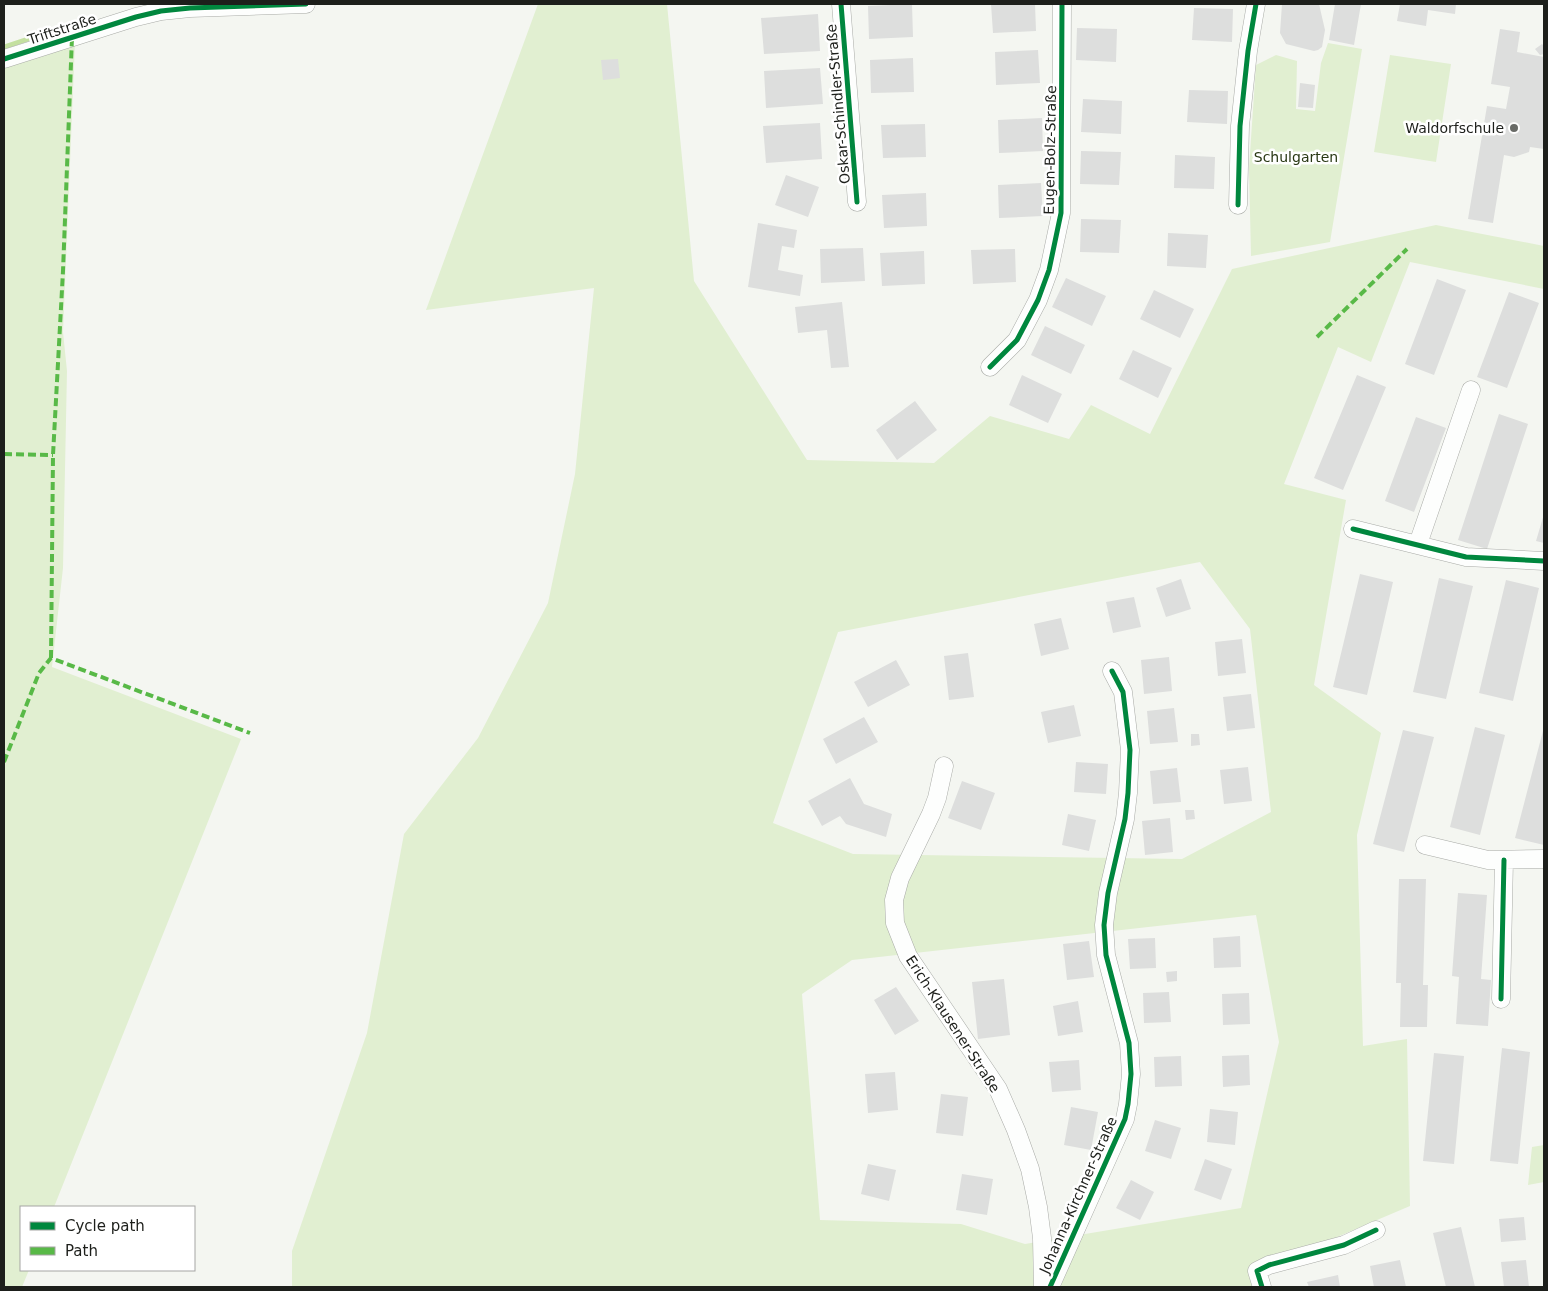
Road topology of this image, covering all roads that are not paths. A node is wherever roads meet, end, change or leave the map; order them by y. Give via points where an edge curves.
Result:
1 (306, 4) edge
2 (841, 4) edge
3 (1062, 4) edge
4 (1256, 4) edge
5 (4, 60) edge
6 (857, 202) dead end
7 (1238, 205) dead end
8 (990, 366) dead end
9 (1472, 390) dead end
10 (1353, 530) dead end
11 (1418, 544) junction
12 (1544, 561) edge
13 (1112, 671) dead end
14 (944, 766) dead end
15 (1425, 845) dead end
16 (1544, 859) edge
17 (1504, 860) junction
18 (1501, 999) dead end
19 (1376, 1230) dead end
20 (1043, 1287) edge
21 (1050, 1287) edge
22 (1262, 1287) edge

1 - 5 street, Triftstraße via 161,11
2 - 6 street, Oskar-Schindler-Straße
3 - 8 street, Eugen-Bolz-Straße via 1061,213 1049,270 1038,300 1017,340
4 - 7 street via 1240,126
9 - 11 street
10 - 11 street
11 - 12 street via 1466,557
13 - 21 street, Johanna-Kirchner-Straße via 1123,692 1130,750 1125,819 1104,925 1106,955 1129,1043 1131,1074 1128,1104 1125,1119
14 - 20 street, Erich-Klausener-Straße via 931,814 900,878 894,900 895,923 908,956 998,1089 1016,1130 1030,1169 1038,1207
15 - 17 street via 1488,860
16 - 17 street
17 - 18 street
19 - 22 street via 1344,1245 1269,1265 1257,1271

